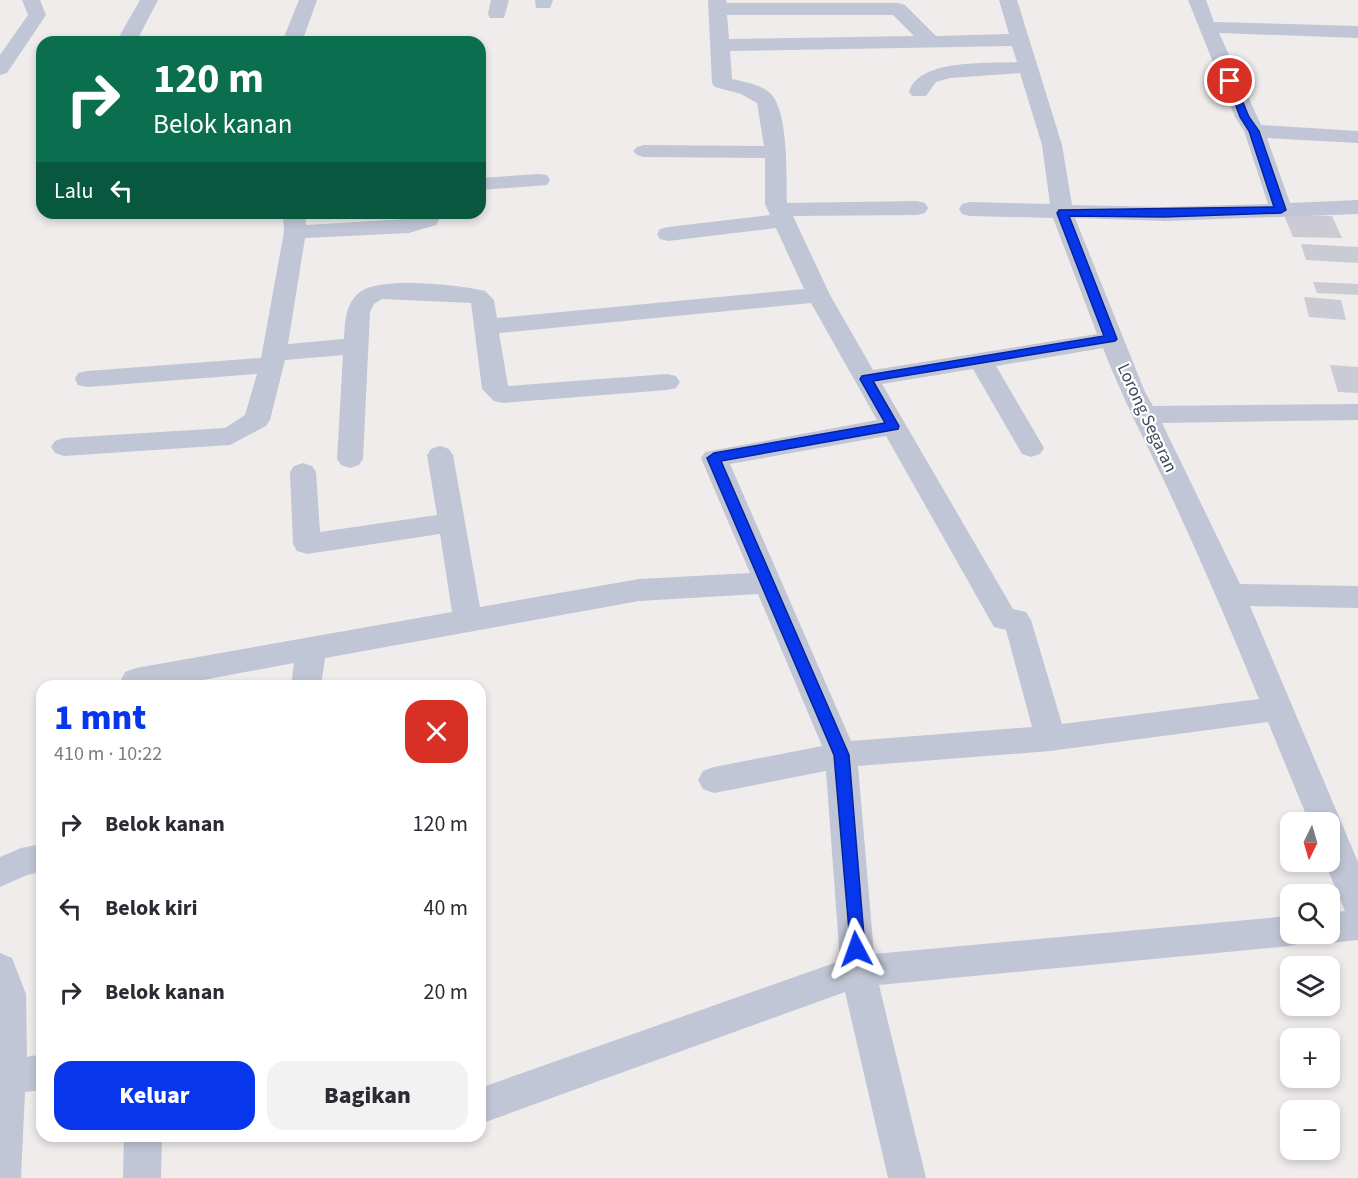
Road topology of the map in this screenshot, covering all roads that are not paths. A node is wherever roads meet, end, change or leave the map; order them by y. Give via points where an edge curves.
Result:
1 (31, 0) edge
2 (149, 0) edge
3 (308, 0) edge
4 (1008, 0) edge
5 (1197, 0) edge
6 (717, 4) edge
7 (1207, 27) junction
8 (1358, 32) edge
9 (129, 36) edge
10 (294, 36) edge
11 (1020, 40) junction
12 (930, 41) junction
13 (720, 45) junction
14 (4, 59) edge
15 (1029, 67) junction
16 (919, 92) dead end
17 (1254, 131) junction
18 (1358, 137) edge
19 (644, 151) dead end
20 (775, 152) junction
21 (539, 180) dead end
22 (486, 184) edge
23 (1358, 207) edge
24 (917, 208) dead end
25 (970, 209) dead end
26 (1281, 210) junction
27 (1062, 213) junction
28 (781, 215) junction
29 (429, 219) edge
30 (294, 223) edge
31 (668, 234) dead end
32 (818, 295) junction
33 (486, 327) junction
34 (1111, 339) junction
35 (355, 346) junction
36 (273, 359) junction
37 (980, 360) junction
38 (87, 379) dead end
39 (866, 379) junction
40 (667, 382) dead end
41 (1358, 412) edge
42 (1146, 416) junction
43 (893, 426) junction
44 (64, 447) dead end
45 (1031, 448) dead end
46 (440, 455) dead end
47 (350, 459) dead end
48 (303, 472) dead end
49 (451, 523) junction
50 (768, 583) junction
51 (1231, 595) junction
52 (1358, 597) edge
53 (468, 621) junction
54 (311, 649) junction
55 (136, 680) dead end
56 (307, 680) edge
57 (1278, 709) junction
58 (1050, 738) junction
59 (842, 755) junction
60 (714, 780) dead end
61 (1325, 812) edge
62 (1340, 846) edge
63 (36, 859) edge
64 (0, 873) edge
65 (1358, 902) edge
66 (1358, 925) edge
67 (1340, 927) edge
68 (1280, 932) edge
69 (858, 970) junction
70 (3, 987) edge
71 (25, 1075) edge
72 (486, 1104) edge
73 (143, 1142) edge
74 (2, 1178) edge
75 (142, 1178) edge
76 (907, 1178) edge

1 - 14 street via 36,15
2 - 9 street
3 - 10 street
4 - 11 street, Lorong Segaran
5 - 7 street
6 - 12 street via 898,9
6 - 13 street
7 - 8 street
7 - 17 street
11 - 12 street
11 - 15 street, Lorong Segaran
12 - 13 street
13 - 20 street via 722,83 765,97
15 - 16 street via 938,74 921,85
15 - 27 street, Lorong Segaran via 1052,145
17 - 18 street
17 - 26 street
19 - 20 street
20 - 28 street via 776,204
21 - 22 street
23 - 26 street
24 - 28 street
25 - 27 street
26 - 27 street
27 - 34 street, Lorong Segaran
28 - 31 street
28 - 32 street
29 - 30 street via 409,226
30 - 36 street
32 - 33 street
32 - 39 street
33 - 35 street via 482,300 477,296 391,291 373,294 363,301
33 - 40 street via 495,389 503,395
34 - 37 street
34 - 42 street, Lorong Segaran
35 - 36 street
35 - 47 street
36 - 38 street
36 - 44 street via 257,420 230,436
37 - 39 street
37 - 45 street
39 - 43 street
41 - 42 street
42 - 51 street, Lorong Segaran
43 - 50 street via 714,458
43 - 58 street via 1004,619 1016,620
46 - 49 street
48 - 49 street via 307,544
49 - 53 street
50 - 53 street via 639,591
50 - 59 street
51 - 52 street
51 - 57 street, Lorong Segaran
53 - 54 street
54 - 55 street
54 - 56 street
57 - 58 street
57 - 61 street, Lorong Segaran
58 - 59 street
59 - 60 street
59 - 69 street
62 - 65 street, Lorong Segaran
63 - 64 street
66 - 67 street
68 - 69 street
69 - 72 street
69 - 76 street
70 - 71 street
71 - 74 street
73 - 75 street

